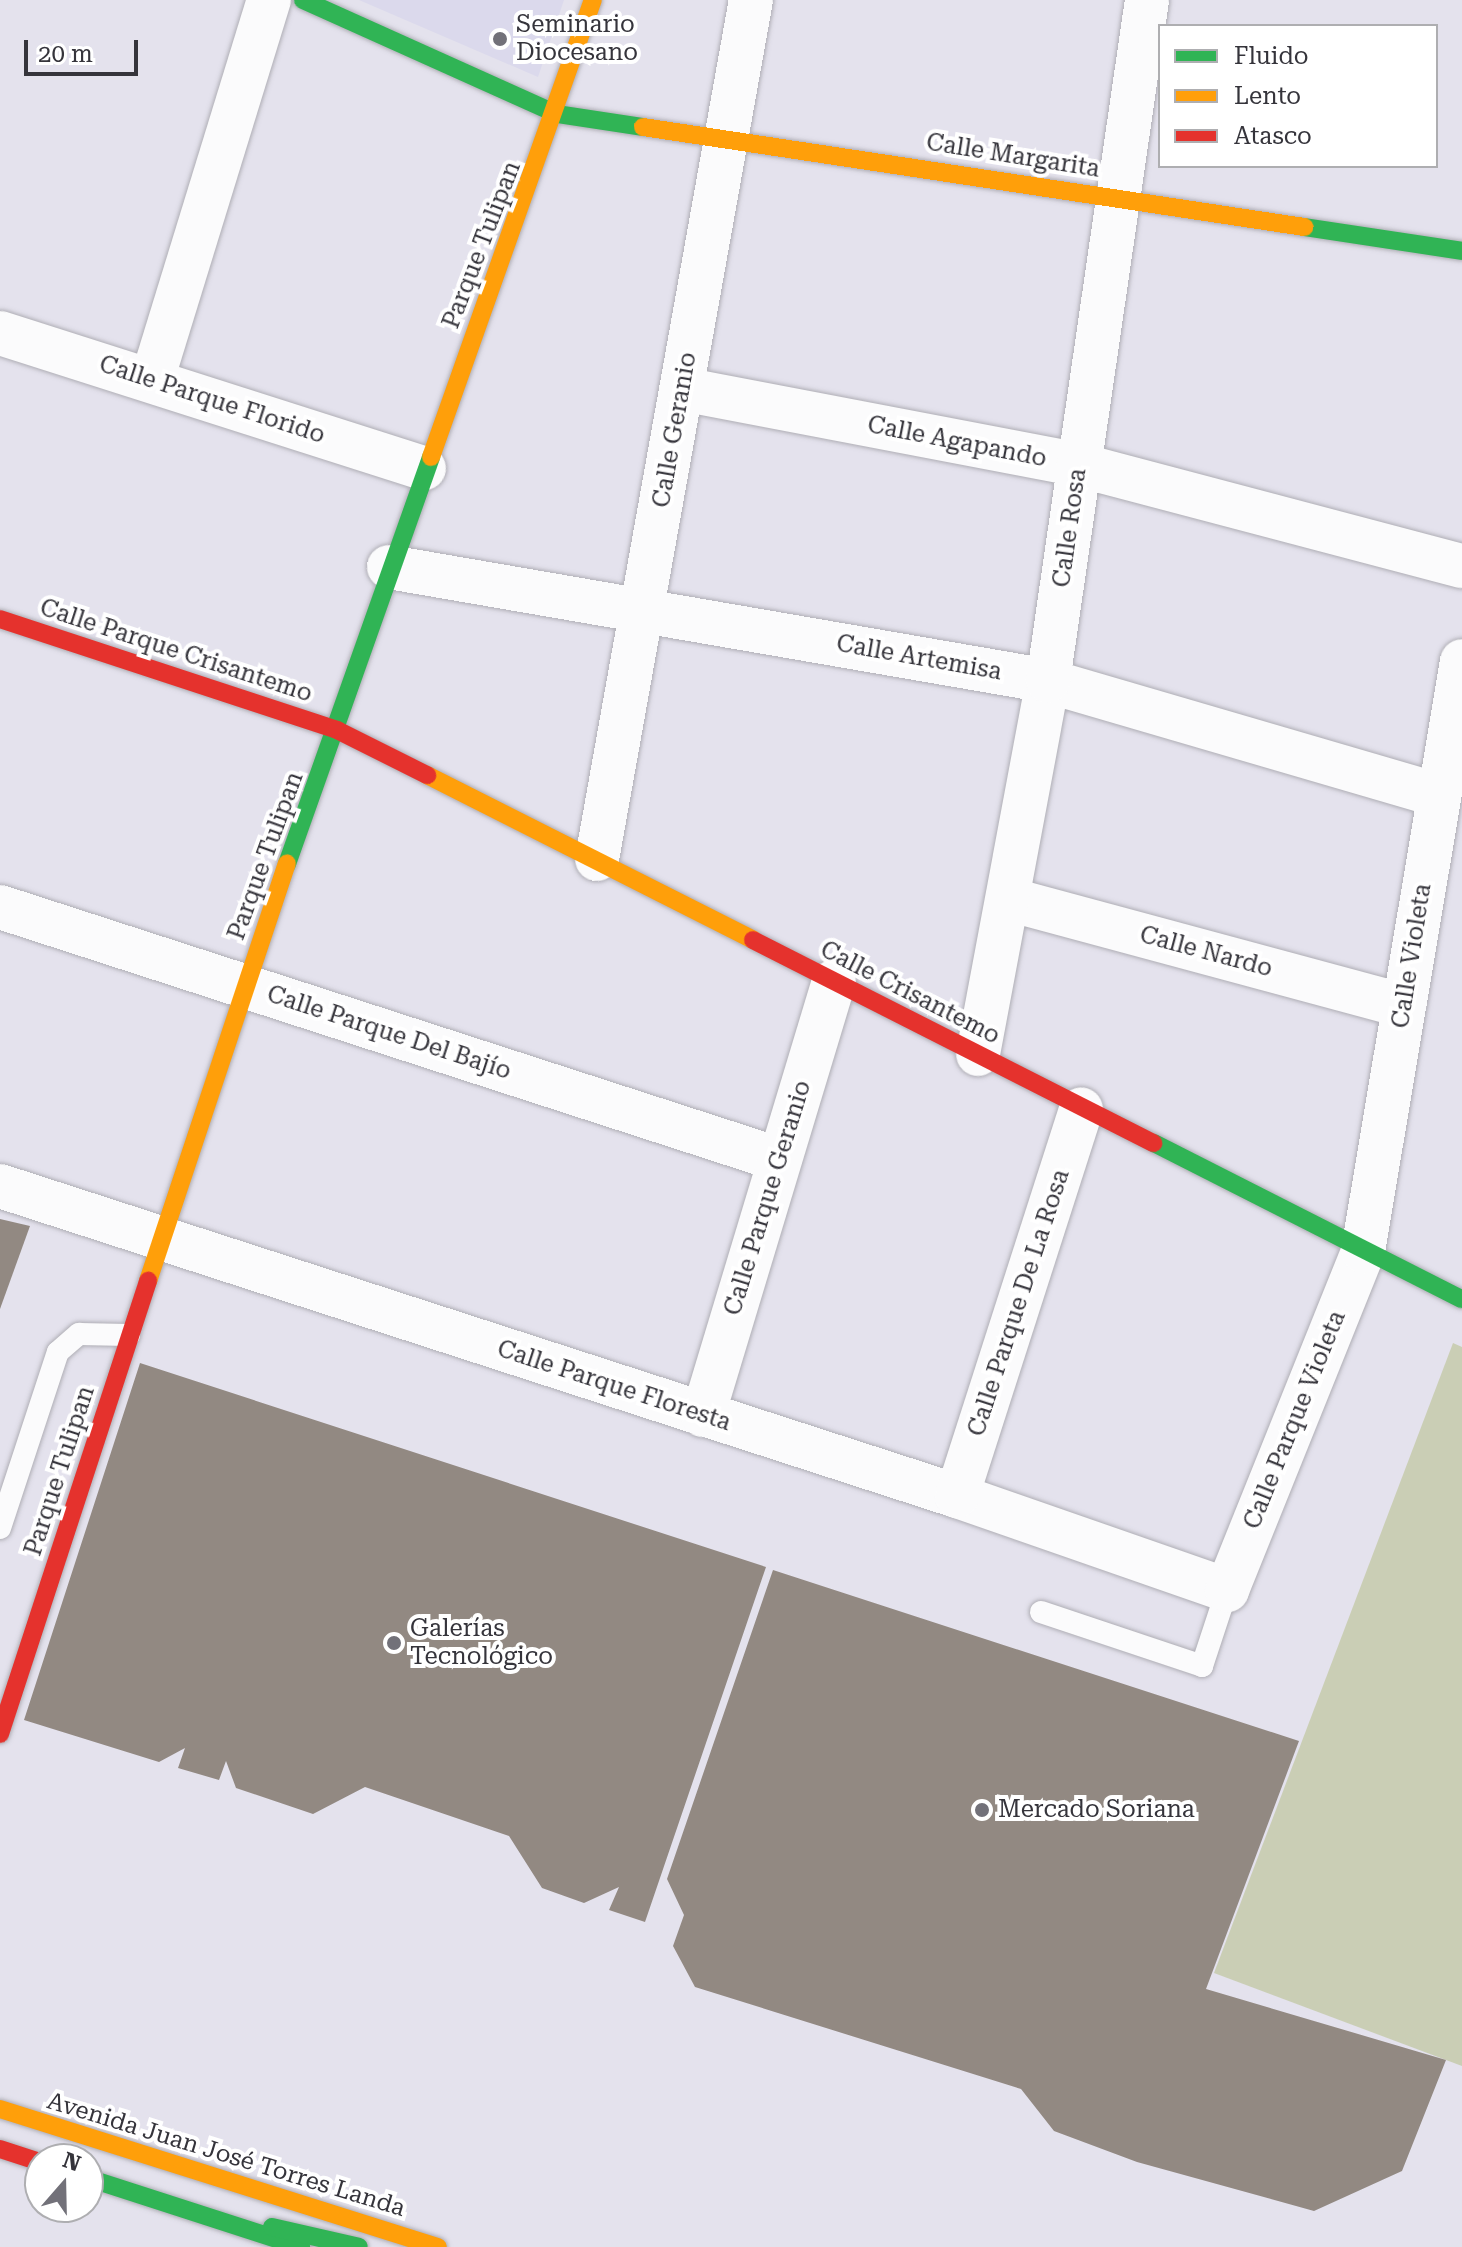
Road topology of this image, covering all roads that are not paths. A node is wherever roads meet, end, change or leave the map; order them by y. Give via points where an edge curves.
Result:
1 (269, 0) edge
2 (303, 0) edge
3 (593, 0) edge
4 (751, 0) edge
5 (1147, 0) edge
6 (557, 114) junction
7 (728, 137) junction
8 (1115, 196) junction
9 (1462, 251) edge
10 (0, 333) edge
11 (152, 380) junction
12 (682, 389) junction
13 (1079, 465) junction
14 (424, 468) junction
15 (1462, 566) edge
16 (389, 567) junction
17 (642, 608) junction
18 (0, 619) edge
19 (1462, 661) edge
20 (1048, 681) junction
21 (337, 730) junction
22 (1439, 795) junction
23 (597, 859) junction
24 (1008, 899) junction
25 (0, 907) edge
26 (834, 981) junction
27 (244, 986) junction
28 (1404, 1006) junction
29 (978, 1054) junction
30 (1081, 1109) junction
31 (778, 1159) junction
32 (0, 1186) edge
33 (161, 1236) junction
34 (1363, 1251) junction
35 (1462, 1299) edge
36 (129, 1335) junction
37 (703, 1415) junction
38 (957, 1496) junction
39 (0, 1528) edge
40 (1227, 1590) junction
41 (1041, 1612) dead end
42 (2, 1720) edge
43 (0, 2109) edge
44 (0, 2149) edge
45 (24, 2157) edge
46 (104, 2183) edge
47 (163, 2202) junction
48 (301, 2247) edge
49 (359, 2247) edge
50 (438, 2247) edge

1 - 11 street
2 - 6 main road, Calle Margarita
3 - 6 main road, Parque Tulipan
4 - 7 street, Calle Geranio
5 - 8 street, Calle Rosa
6 - 7 main road, Calle Margarita
6 - 14 main road, Parque Tulipan
7 - 8 main road, Calle Margarita
7 - 12 street, Calle Geranio
8 - 9 main road, Calle Margarita
8 - 13 street, Calle Rosa
10 - 11 street, Calle Parque Florido
11 - 14 street, Calle Parque Florido
12 - 13 street, Calle Agapando
12 - 17 street, Calle Geranio
13 - 15 street, Calle Agapando
13 - 20 street, Calle Rosa
14 - 16 main road, Parque Tulipan
16 - 17 street, Calle Artemisa
16 - 21 main road, Parque Tulipan
17 - 20 street, Calle Artemisa
17 - 23 street, Calle Geranio
18 - 21 main road, Calle Parque Crisantemo
19 - 22 street, Calle Violeta
20 - 22 street, Calle Artemisa
20 - 24 street, Calle Rosa
21 - 23 main road, Calle Crisantemo
21 - 27 main road, Parque Tulipan
22 - 28 street, Calle Violeta
23 - 26 main road, Calle Crisantemo
24 - 28 street, Calle Nardo
24 - 29 street, Calle Rosa
25 - 27 street, Calle Parque Del Bajío
26 - 29 main road, Calle Crisantemo
26 - 31 street, Calle Parque Geranio
27 - 31 street, Calle Parque Del Bajío
27 - 33 main road, Parque Tulipan
28 - 34 street, Calle Violeta
29 - 30 main road, Calle Crisantemo
30 - 34 main road, Calle Crisantemo
30 - 38 street, Calle Parque De La Rosa
31 - 37 street, Calle Parque Geranio
32 - 33 street, Calle Parque Floresta
33 - 36 main road, Parque Tulipan
33 - 37 street, Calle Parque Floresta
34 - 35 main road, Calle Crisantemo
34 - 40 street, Calle Parque Violeta
36 - 39 lane via 79,1334 58,1352
36 - 42 main road, Parque Tulipan
37 - 38 street, Calle Parque Floresta
38 - 40 street, Calle Parque Floresta
40 - 41 lane via 1202,1666
43 - 50 main road, Avenida Juan José Torres Landa
44 - 45 main road
46 - 47 main road
47 - 48 main road
47 - 49 main road

